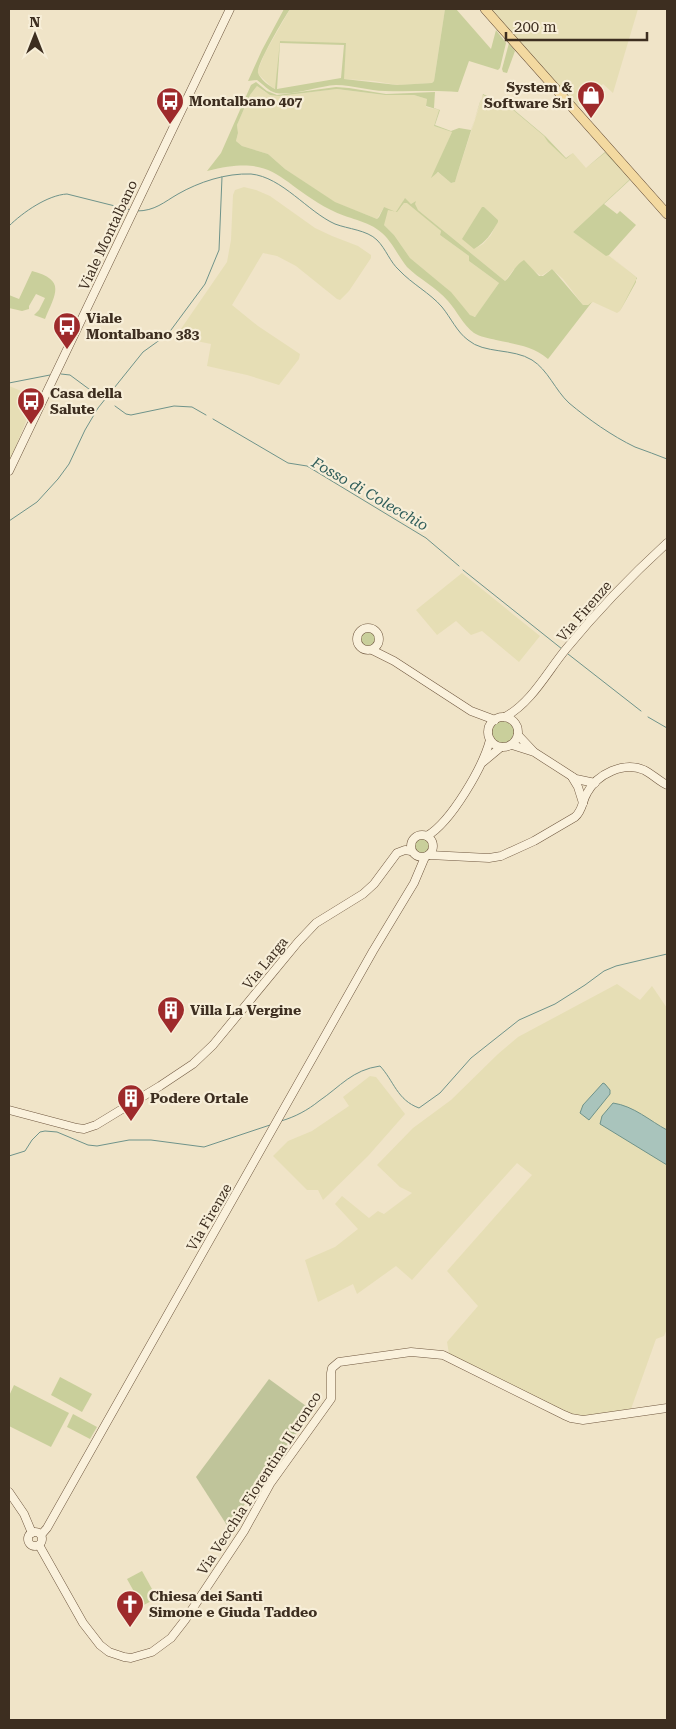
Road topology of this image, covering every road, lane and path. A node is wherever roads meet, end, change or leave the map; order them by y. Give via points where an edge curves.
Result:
1 (230, 9) edge
2 (485, 9) edge
3 (667, 214) edge
4 (9, 471) edge
5 (667, 543) edge
6 (379, 642) junction
7 (372, 650) junction
8 (394, 661) junction
9 (526, 701) junction
10 (471, 711) junction
11 (505, 717) junction
12 (495, 720) junction
13 (488, 731) junction
14 (518, 731) junction
15 (490, 740) junction
16 (512, 745) junction
17 (501, 747) junction
18 (534, 752) junction
19 (482, 764) junction
20 (570, 776) junction
21 (594, 783) junction
22 (667, 786) edge
23 (583, 804) junction
24 (455, 808) junction
25 (427, 836) junction
26 (412, 842) junction
27 (430, 852) junction
28 (414, 854) junction
29 (389, 862) junction
30 (397, 909) junction
31 (9, 1110) edge
32 (667, 1408) edge
33 (9, 1492) edge
34 (32, 1533) junction
35 (41, 1535) junction
36 (40, 1545) junction

1 - 4 street, Viale Montalbano
2 - 3 main road
5 - 9 street, Via Firenze via 626,582 566,649
6 - 7 street
6 - 7 street via 373,629 359,632 358,645 364,650
6 - 8 street
7 - 8 street
8 - 10 street
9 - 11 street, Via Firenze
9 - 14 street, Via Firenze
10 - 12 street
10 - 13 street
11 - 12 street, Via Firenze
11 - 14 street via 512,720
12 - 13 street
13 - 15 street
14 - 16 street, Via Firenze
14 - 18 street
15 - 17 street
15 - 19 street, Via Firenze
16 - 17 street
16 - 18 street
17 - 19 street, Via Firenze
18 - 20 street
19 - 24 street, Via Firenze
20 - 21 street
20 - 23 street
21 - 22 street via 615,770 629,767 643,770
21 - 23 street
23 - 27 street via 579,813 559,828 497,857
24 - 25 street, Via Firenze
24 - 27 street, Via Firenze
25 - 26 street, Via Firenze via 420,835
25 - 27 street
26 - 28 street, Via Firenze
26 - 29 street, Via Larga via 396,849
27 - 28 street
27 - 30 street, Via Firenze
28 - 29 street, Via Larga via 400,851
28 - 30 street, Via Firenze via 415,872
29 - 31 street, Via Larga via 363,894 316,923 213,1045 193,1064 160,1086 84,1129
30 - 35 street, Via Firenze
32 - 36 street, Via Vecchia Fiorentina II tronco via 578,1420 443,1355 410,1352 339,1362 331,1373 331,1398 270,1484 200,1598 171,1638 142,1656 116,1655 92,1637
33 - 34 street
34 - 35 street
34 - 36 street via 29,1542 32,1546
35 - 36 street

